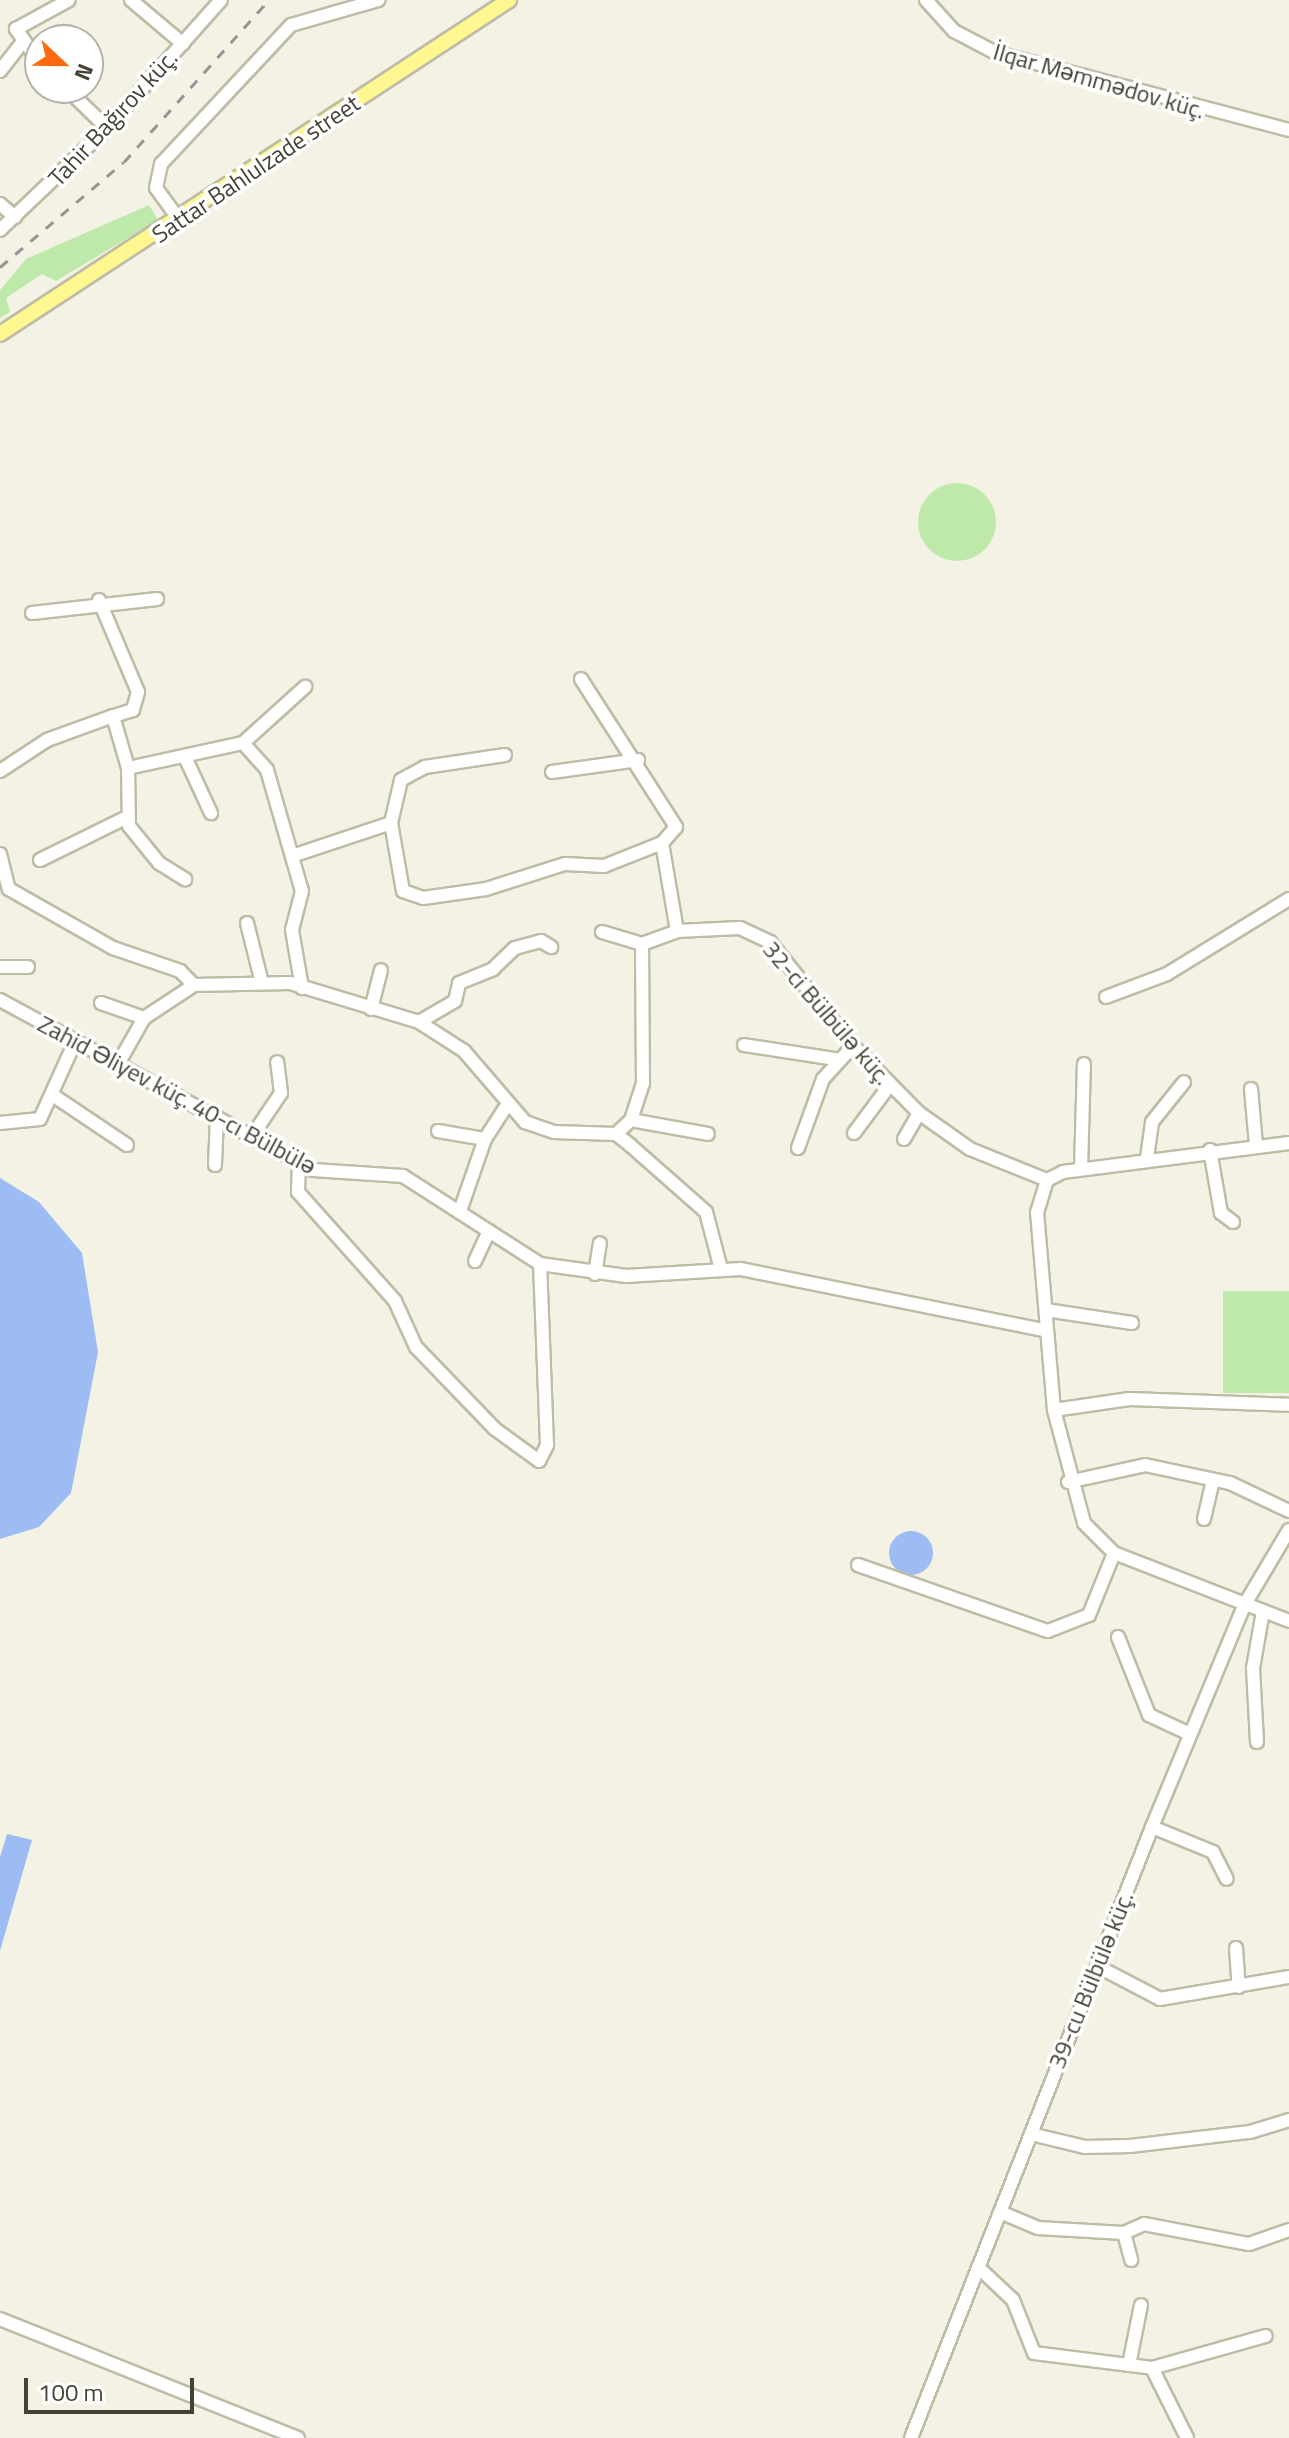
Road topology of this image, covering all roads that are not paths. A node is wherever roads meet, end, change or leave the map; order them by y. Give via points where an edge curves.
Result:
1 (69, 0) edge
2 (131, 0) edge
3 (221, 0) edge
4 (378, 0) edge
5 (509, 0) edge
6 (926, 0) edge
7 (21, 44) junction
8 (183, 44) junction
9 (24, 47) edge
10 (0, 71) edge
11 (82, 104) edge
12 (107, 128) junction
13 (1289, 130) edge
14 (0, 204) edge
15 (15, 217) junction
16 (180, 221) junction
17 (0, 230) edge
18 (0, 334) edge
19 (157, 599) dead end
20 (99, 600) junction
21 (32, 613) dead end
22 (581, 679) dead end
23 (305, 687) dead end
24 (113, 716) junction
25 (243, 743) junction
26 (505, 755) dead end
27 (185, 757) junction
28 (638, 760) junction
29 (128, 768) junction
30 (0, 771) edge
31 (552, 772) dead end
32 (211, 813) dead end
33 (127, 817) junction
34 (391, 823) junction
35 (662, 843) junction
36 (0, 854) edge
37 (292, 856) junction
38 (40, 860) dead end
39 (185, 879) dead end
40 (1289, 899) edge
41 (247, 923) dead end
42 (677, 931) junction
43 (602, 932) dead end
44 (642, 944) junction
45 (551, 947) dead end
46 (0, 967) edge
47 (28, 967) dead end
48 (381, 970) dead end
49 (262, 983) junction
50 (194, 985) junction
51 (302, 988) junction
52 (1106, 997) dead end
53 (0, 1000) edge
54 (101, 1003) dead end
55 (371, 1009) junction
56 (144, 1018) junction
57 (419, 1022) junction
58 (75, 1042) junction
59 (744, 1045) dead end
60 (853, 1046) junction
61 (835, 1059) junction
62 (277, 1062) dead end
63 (118, 1064) junction
64 (1084, 1064) dead end
65 (1184, 1082) dead end
66 (889, 1086) junction
67 (1251, 1089) dead end
68 (54, 1096) junction
69 (507, 1105) junction
70 (919, 1113) junction
71 (217, 1117) junction
72 (631, 1120) junction
73 (0, 1123) edge
74 (438, 1131) dead end
75 (854, 1133) dead end
76 (616, 1134) junction
77 (708, 1134) dead end
78 (252, 1136) junction
79 (485, 1139) junction
80 (904, 1139) dead end
81 (1289, 1143) edge
82 (127, 1145) dead end
83 (1256, 1145) junction
84 (798, 1148) dead end
85 (1210, 1150) junction
86 (1147, 1158) junction
87 (299, 1162) junction
88 (215, 1165) dead end
89 (1081, 1169) junction
90 (1047, 1180) junction
91 (460, 1211) junction
92 (1233, 1222) dead end
93 (489, 1231) junction
94 (600, 1243) dead end
95 (475, 1261) dead end
96 (540, 1264) junction
97 (721, 1269) junction
98 (595, 1274) junction
99 (1046, 1310) junction
100 (1132, 1323) dead end
101 (1043, 1330) junction
102 (1289, 1405) edge
103 (1054, 1410) junction
104 (1213, 1481) junction
105 (1068, 1482) junction
106 (1289, 1511) edge
107 (1204, 1519) dead end
108 (1289, 1530) edge
109 (1114, 1553) junction
110 (858, 1565) dead end
111 (1245, 1604) junction
112 (1263, 1611) junction
113 (1289, 1621) edge
114 (1118, 1637) dead end
115 (1190, 1734) junction
116 (1257, 1742) dead end
117 (1152, 1827) junction
118 (1227, 1879) dead end
119 (1236, 1948) dead end
120 (1097, 1966) junction
121 (1289, 1977) edge
122 (1239, 1987) junction
123 (1289, 2120) edge
124 (1031, 2134) junction
125 (1000, 2212) junction
126 (1289, 2230) edge
127 (1124, 2233) junction
128 (1131, 2260) dead end
129 (978, 2267) junction
130 (1141, 2305) dead end
131 (0, 2319) edge
132 (1266, 2336) dead end
133 (1129, 2365) junction
134 (1152, 2368) junction
135 (298, 2438) edge
136 (911, 2438) edge
137 (1187, 2438) edge

1 - 7 street via 19,23
2 - 8 street
3 - 8 street, Tahir Bağırov küç.
4 - 16 street via 291,25 161,164 156,188
5 - 16 main road, Sattar Bahlulzade street
6 - 13 street, İlqar Məmmədov küç. via 954,31 994,52
7 - 9 street
7 - 10 street
8 - 12 street, Tahir Bağırov küç.
11 - 12 street
12 - 15 street, Tahir Bağırov küç.
14 - 15 street
15 - 17 street, Tahir Bağırov küç.
16 - 18 main road, Sattar Bahlulzade street
19 - 20 street
20 - 21 street
20 - 24 street via 138,692 133,710
22 - 28 street
23 - 25 street
24 - 29 street
24 - 30 street via 47,740
25 - 27 street
25 - 37 street via 267,770
26 - 34 street via 411,771 394,792
27 - 29 street
27 - 32 street
28 - 31 street
28 - 35 street via 676,827
29 - 33 street
33 - 38 street
33 - 39 street via 143,847
34 - 35 street via 398,886 423,898 486,889 565,864 604,866
34 - 37 street
35 - 42 street
36 - 50 street via 9,889 113,948 180,971
37 - 51 street via 302,898 292,930
40 - 52 street via 1167,974
41 - 49 street
42 - 44 street, 32-ci Bülbülə küç.
42 - 60 street, 32-ci Bülbülə küç. via 740,928 762,936
43 - 44 street
44 - 72 street via 645,1061
45 - 57 street via 541,941 515,948 493,969 459,983 455,1001
46 - 47 street
48 - 55 street
49 - 50 street
49 - 51 street
50 - 56 street
51 - 55 street
53 - 58 street, Zahid Əliyev küç. 40-cı Bülbülə
54 - 56 street
55 - 57 street
56 - 63 street
57 - 69 street via 464,1051
58 - 63 street, Zahid Əliyev küç. 40-cı Bülbülə
58 - 68 street
59 - 61 street
60 - 61 street
60 - 66 street, 32-ci Bülbülə küç.
61 - 84 street
62 - 78 street via 281,1093
63 - 71 street, Zahid Əliyev küç. 40-cı Bülbülə
64 - 89 street
65 - 86 street via 1152,1122
66 - 70 street, 32-ci Bülbülə küç.
66 - 75 street
67 - 83 street
68 - 73 street via 40,1119
68 - 82 street
69 - 76 street via 539,1128
69 - 79 street
70 - 80 street
70 - 90 street, 32-ci Bülbülə küç. via 970,1149
71 - 78 street, Zahid Əliyev küç. 40-cı Bülbülə
71 - 88 street
72 - 76 street
72 - 77 street
74 - 79 street
76 - 97 street via 706,1212
78 - 87 street, Zahid Əliyev küç. 40-cı Bülbülə
79 - 91 street
81 - 83 street
83 - 85 street
85 - 86 street
85 - 92 street via 1221,1213
86 - 89 street
87 - 91 street, Zahid Əliyev küç. 40-cı Bülbülə via 326,1174 395,1172
87 - 96 street via 298,1192 395,1301 416,1347 495,1429 539,1461 547,1445
89 - 90 street
90 - 99 street via 1037,1212
91 - 93 street, Zahid Əliyev küç. 40-cı Bülbülə
93 - 95 street
93 - 96 street, Zahid Əliyev küç. 40-cı Bülbülə
94 - 98 street
96 - 98 street, Zahid Əliyev küç. 40-cı Bülbülə
97 - 98 street, Zahid Əliyev küç. 40-cı Bülbülə
97 - 101 street, Zahid Əliyev küç. 40-cı Bülbülə
99 - 100 street
99 - 101 street
101 - 103 street
102 - 103 street via 1129,1399
103 - 105 street
104 - 105 street via 1145,1465
104 - 106 street
104 - 107 street
105 - 109 street via 1094,1538
108 - 111 street, 39-cu Bülbülə küç.
109 - 110 street via 1089,1615 1048,1631
109 - 111 street
111 - 112 street
111 - 115 street, 39-cu Bülbülə küç.
112 - 113 street
112 - 116 street via 1253,1668
114 - 115 street via 1149,1715
115 - 117 street, 39-cu Bülbülə küç.
117 - 118 street via 1213,1852
117 - 120 street, 39-cu Bülbülə küç.
119 - 122 street
120 - 122 street via 1160,1999
120 - 124 street, 39-cu Bülbülə küç.
121 - 122 street
123 - 124 street via 1250,2132 1130,2146 1085,2147
124 - 125 street, 39-cu Bülbülə küç.
125 - 127 street via 1038,2228
125 - 129 street, 39-cu Bülbülə küç.
126 - 127 street via 1249,2244 1144,2224
127 - 128 street
129 - 133 street via 1013,2300 1034,2353
129 - 136 street, 39-cu Bülbülə küç.
130 - 133 street
131 - 135 street
132 - 134 street
133 - 134 street
134 - 137 street

